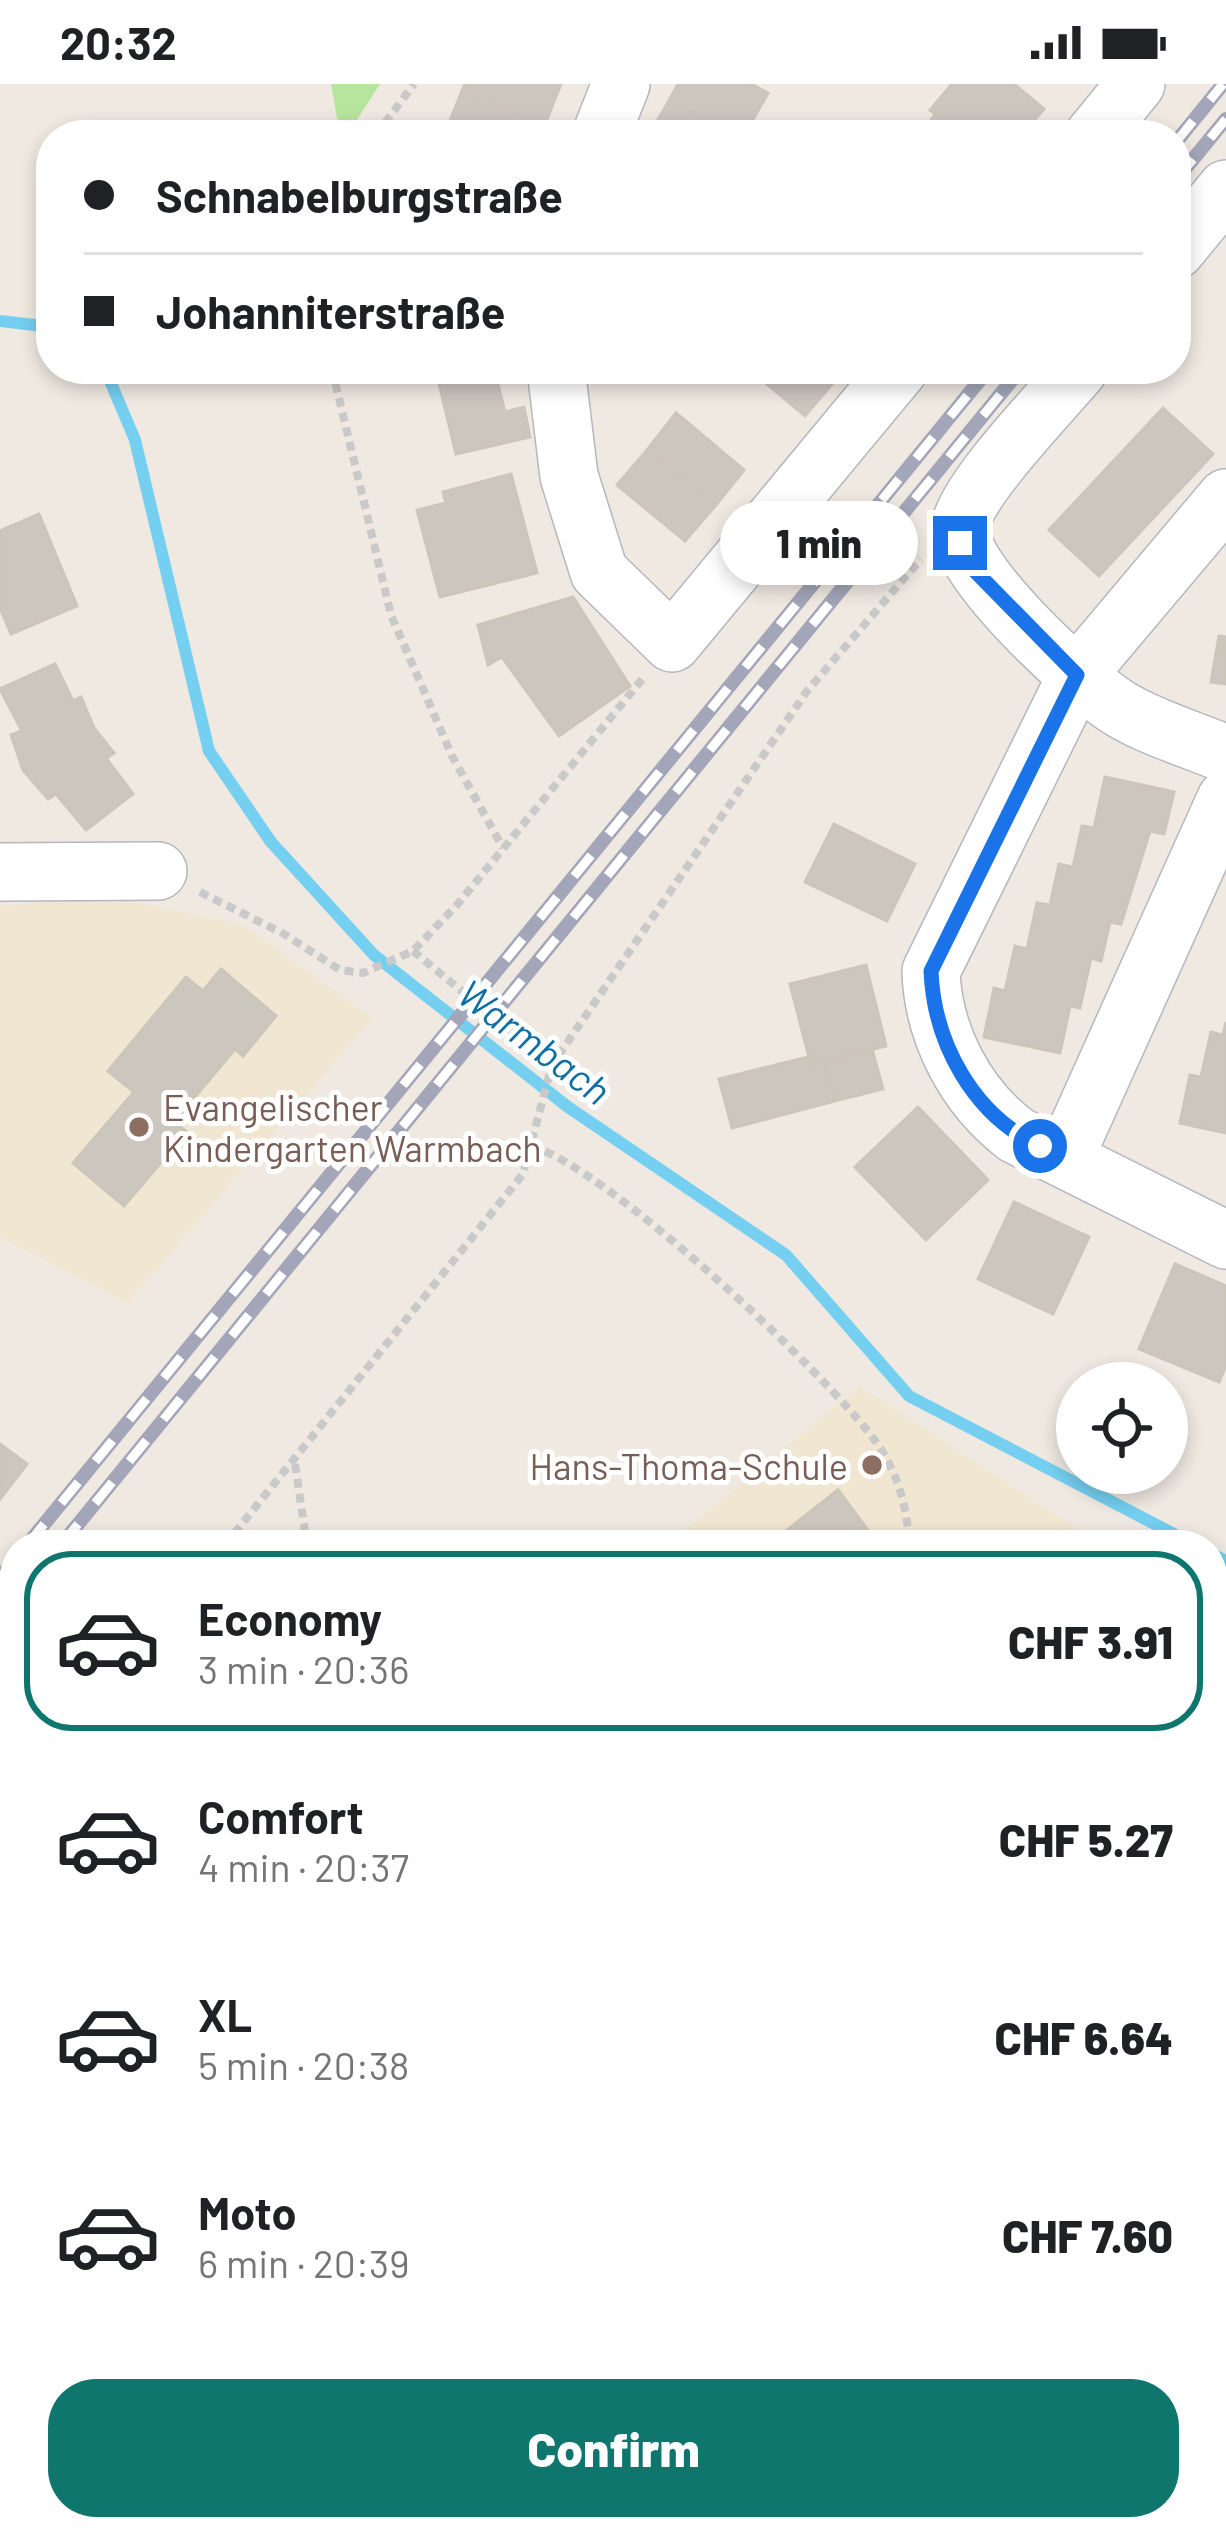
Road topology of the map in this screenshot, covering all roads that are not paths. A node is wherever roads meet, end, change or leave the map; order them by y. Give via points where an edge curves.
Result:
1 (621, 84) edge
2 (1136, 84) edge
3 (607, 120) edge
4 (1106, 120) edge
5 (1226, 189) edge
6 (1191, 232) edge
7 (558, 384) edge
8 (887, 384) edge
9 (1067, 384) edge
10 (1226, 498) edge
11 (1077, 675) junction
12 (1226, 754) edge
13 (1226, 799) edge
14 (158, 871) road end
15 (0, 872) edge
16 (1065, 1157) junction
17 (1226, 1240) edge

1 - 3 street
2 - 4 street
5 - 6 street
7 - 8 street via 569,476 599,572 672,643
9 - 11 street via 959,525 974,570
10 - 11 street
11 - 12 street via 1122,710
11 - 16 street via 931,971 932,1010 972,1094 1016,1135
13 - 16 street
14 - 15 street
16 - 17 street

